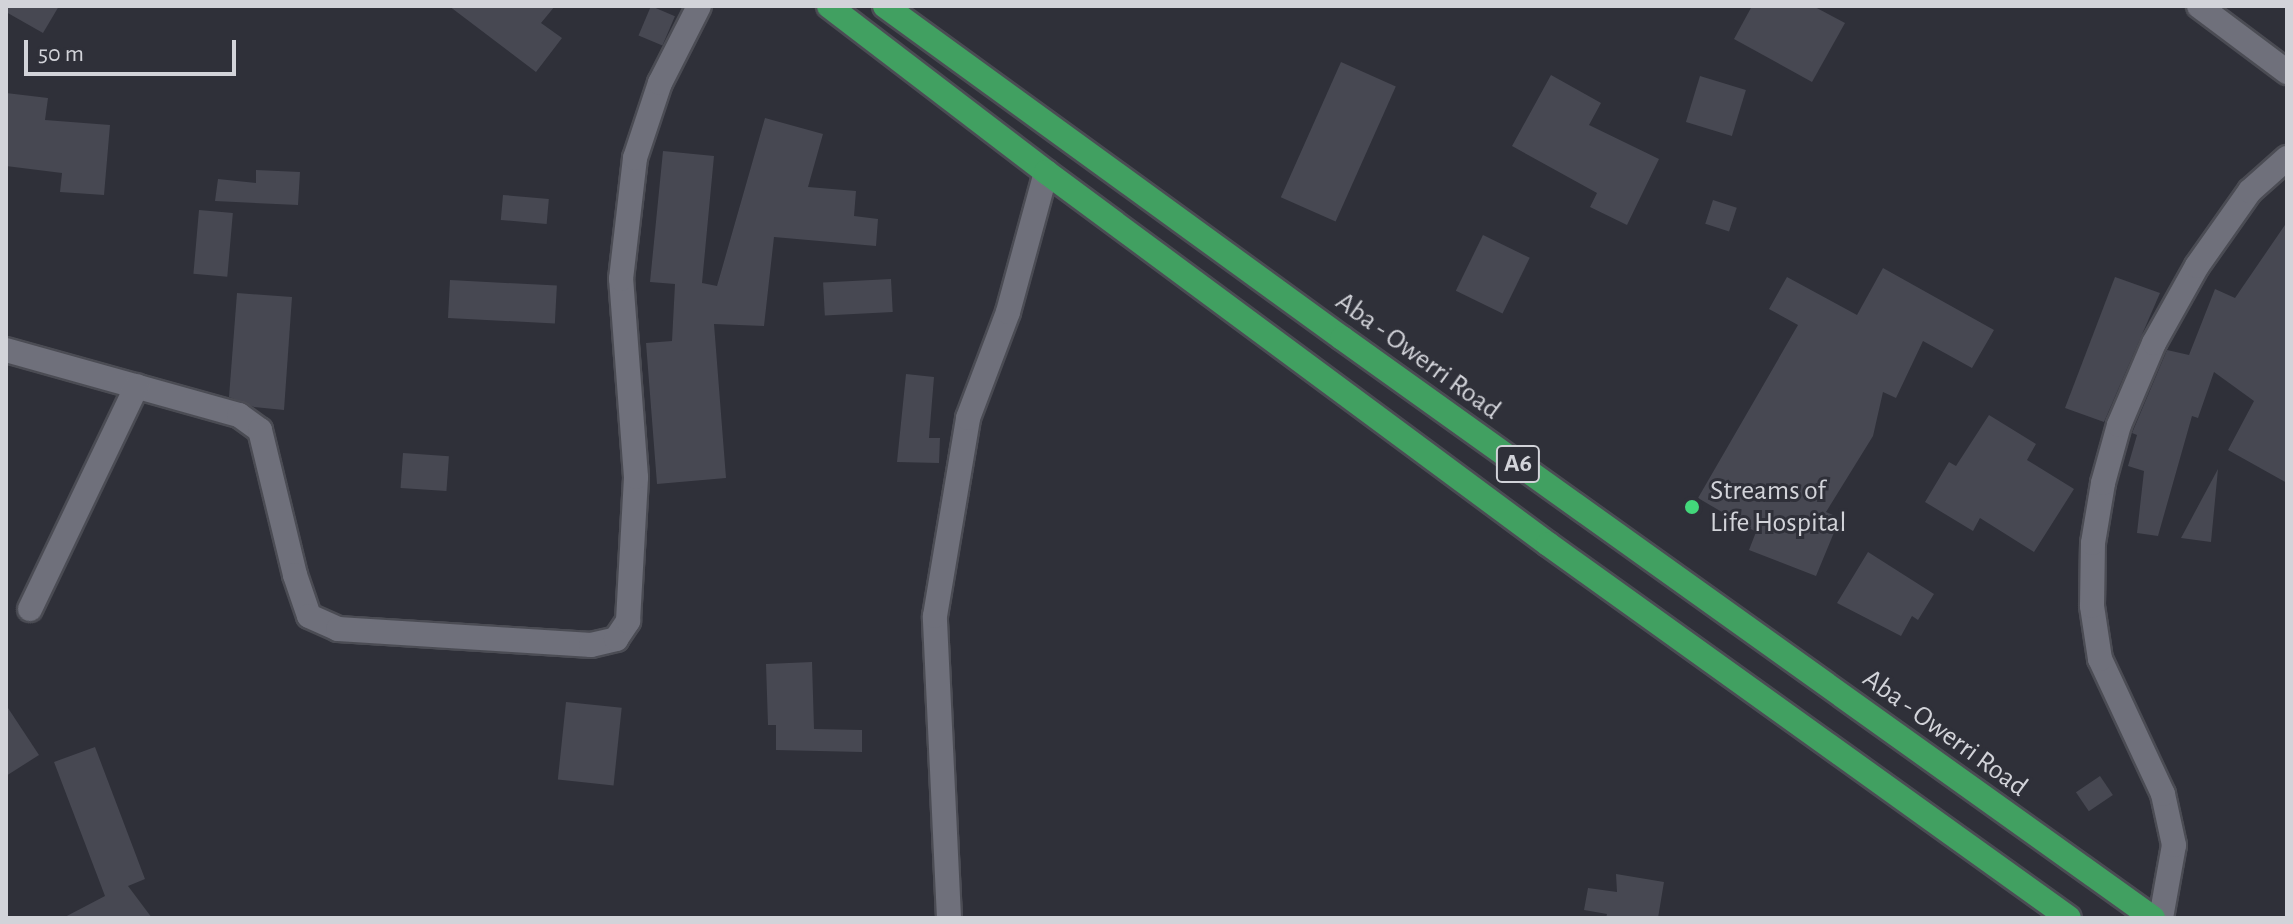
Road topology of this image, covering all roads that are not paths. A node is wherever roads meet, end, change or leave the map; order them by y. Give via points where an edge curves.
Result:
1 (699, 6) edge
2 (829, 6) edge
3 (885, 6) edge
4 (2199, 6) edge
5 (2287, 72) edge
6 (2287, 158) edge
7 (1046, 172) junction
8 (6, 350) edge
9 (137, 386) junction
10 (30, 609) dead end
11 (949, 918) edge
12 (2069, 918) edge
13 (2153, 918) edge
14 (2161, 918) edge

1 - 9 street via 660,83 635,158 621,279 636,477 628,621 616,639 591,645 338,629 309,616 260,430 239,415
2 - 7 highway, A6
3 - 13 highway, Aba - Owerri Road / A6
4 - 5 street
6 - 14 street via 2250,191 2197,266 2154,343 2119,425 2093,543 2092,606 2100,659 2163,794 2174,845
7 - 11 street via 1008,312 968,418 935,616
7 - 12 highway, A6 via 1548,544
8 - 9 street
9 - 10 street

